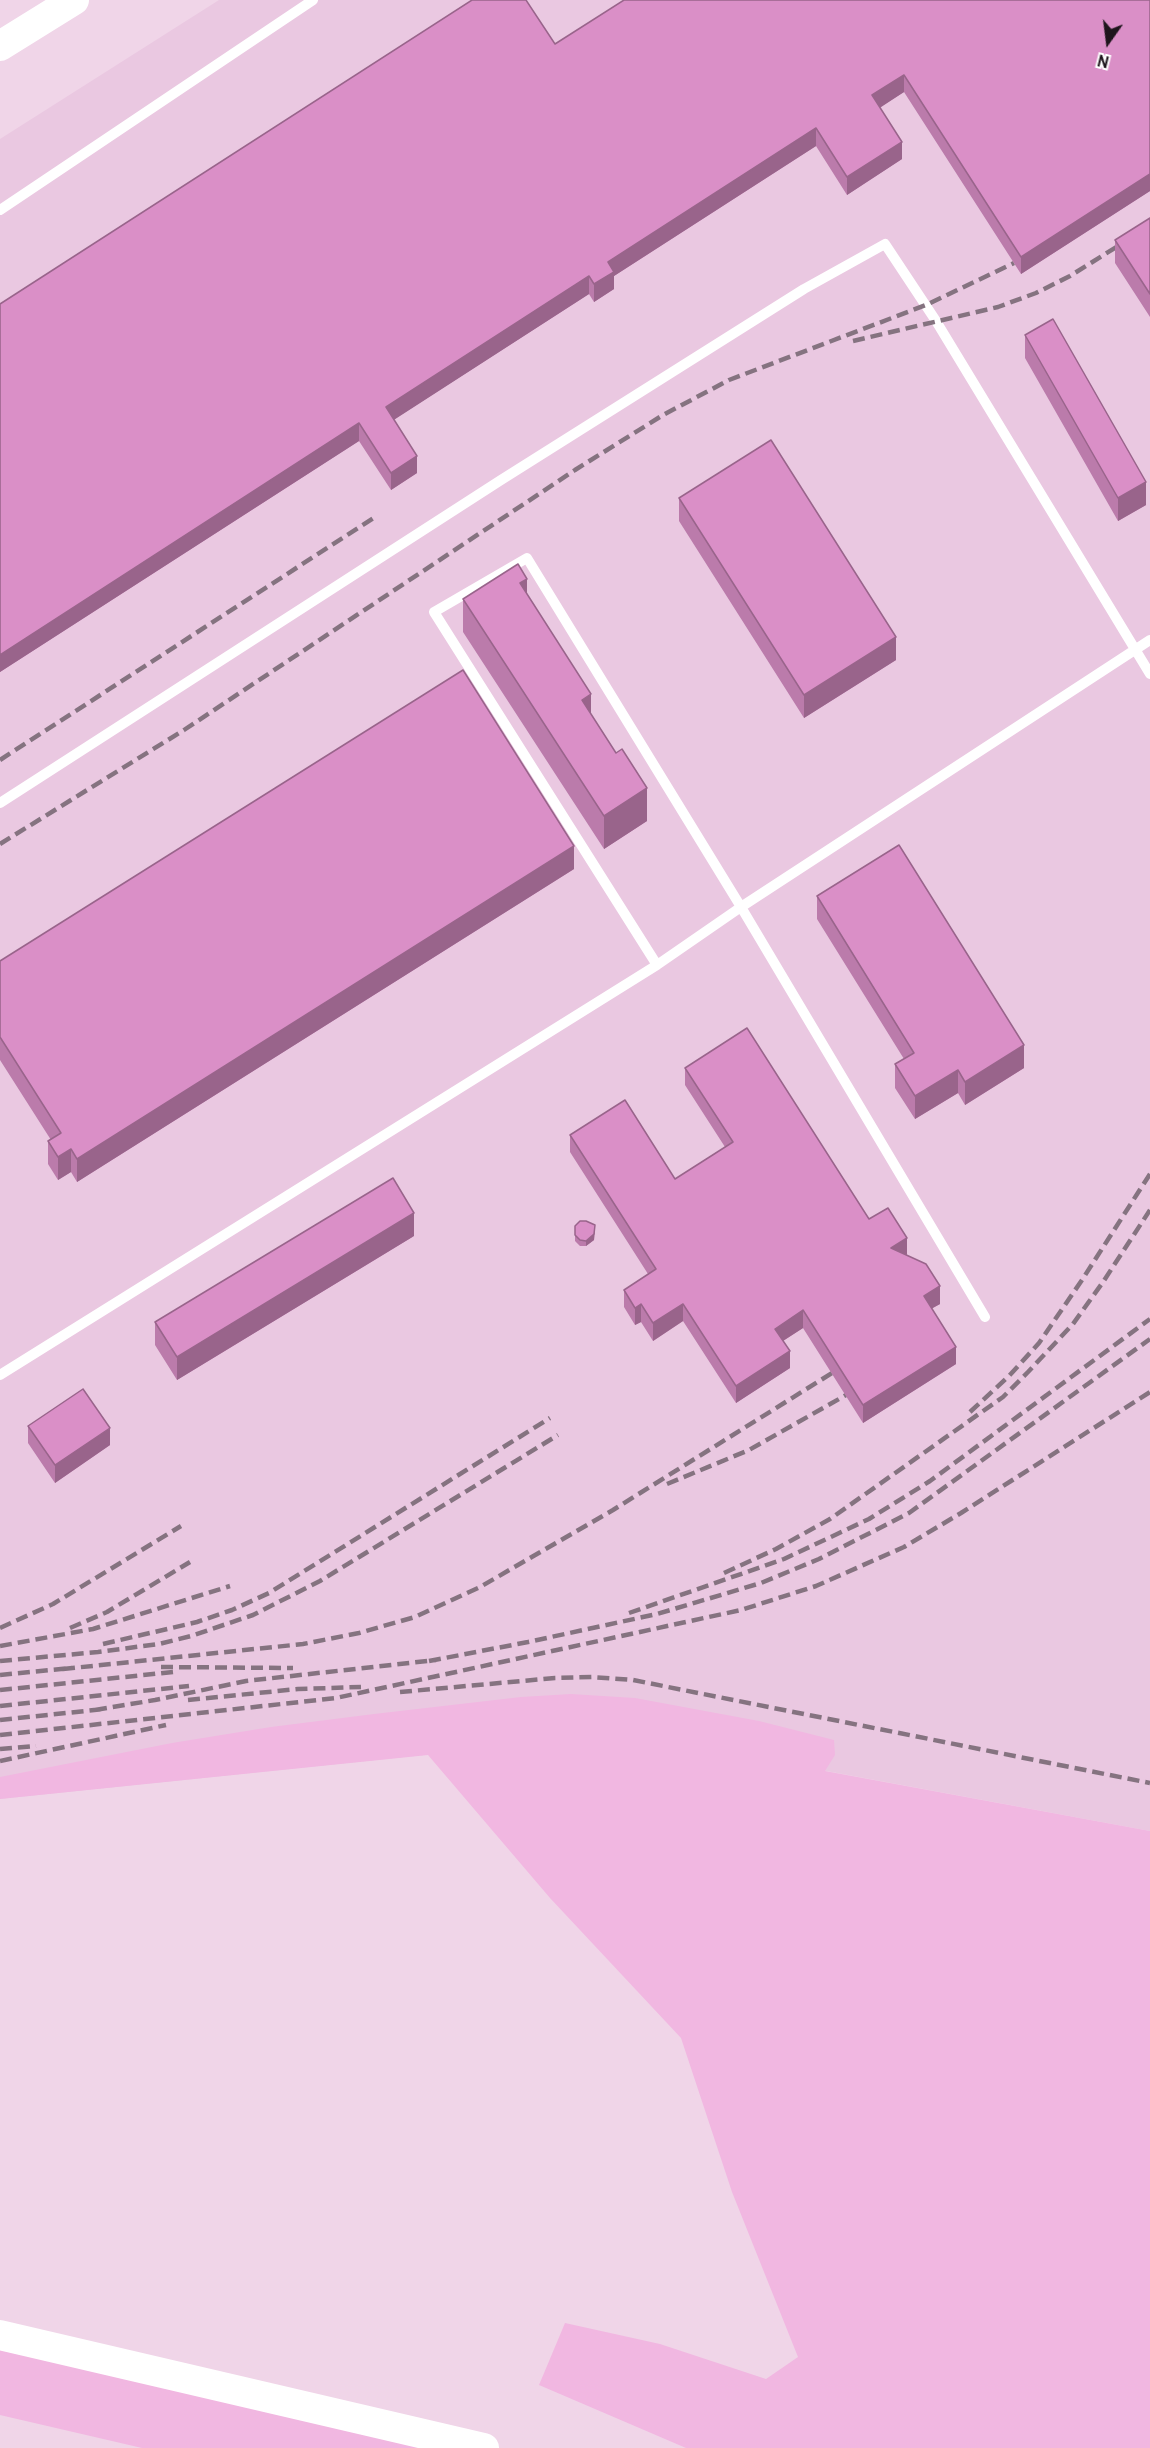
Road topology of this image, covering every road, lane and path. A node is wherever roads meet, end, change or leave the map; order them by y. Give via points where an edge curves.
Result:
1 (74, 0) edge
2 (313, 0) edge
3 (0, 46) edge
4 (0, 210) edge
5 (1150, 640) edge
6 (1135, 650) junction
7 (1150, 674) edge
8 (0, 803) edge
9 (741, 907) junction
10 (657, 965) junction
11 (985, 1317) dead end
12 (0, 1375) edge
13 (0, 2335) edge
14 (484, 2448) edge

1 - 3 street
2 - 4 lane
5 - 6 lane
6 - 7 lane
6 - 8 lane via 936,321 885,244 804,289
6 - 9 lane
9 - 10 lane
9 - 10 lane via 527,558 434,612
9 - 11 lane
10 - 12 lane
13 - 14 street

